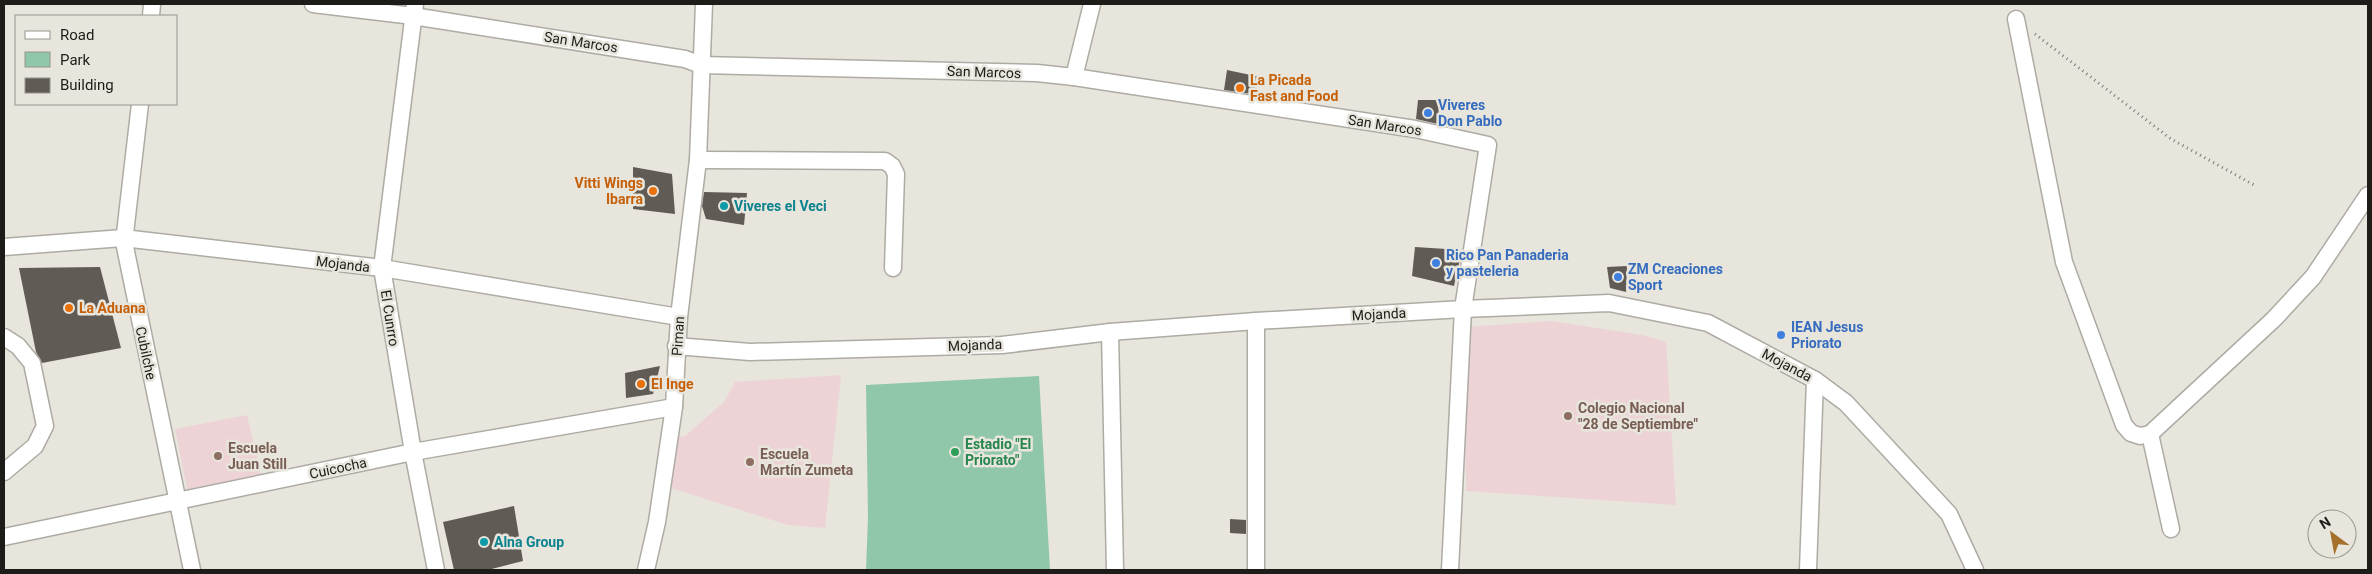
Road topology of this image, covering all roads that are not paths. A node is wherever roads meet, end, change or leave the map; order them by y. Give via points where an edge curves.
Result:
1 (313, 4) edge
2 (704, 4) edge
3 (1092, 4) edge
4 (414, 10) edge
5 (2016, 19) road end
6 (701, 65) junction
7 (1074, 77) junction
8 (140, 105) edge
9 (698, 160) junction
10 (2368, 195) edge
11 (124, 238) junction
12 (4, 247) edge
13 (382, 268) junction
14 (893, 268) dead end
15 (1463, 309) junction
16 (679, 317) junction
17 (1256, 321) junction
18 (1110, 332) junction
19 (4, 337) edge
20 (676, 346) junction
21 (1815, 380) junction
22 (674, 407) junction
23 (2150, 434) junction
24 (413, 452) junction
25 (4, 472) edge
26 (177, 502) junction
27 (2171, 529) dead end
28 (4, 537) edge
29 (192, 570) edge
30 (436, 570) edge
31 (646, 570) edge
32 (1114, 570) edge
33 (1256, 570) edge
34 (1450, 570) edge
35 (1808, 570) edge
36 (1975, 570) edge

1 - 4 street, San Marcos
2 - 6 street, Piman
3 - 7 street
4 - 6 street, San Marcos via 685,59
4 - 13 street, El Cunrro
5 - 23 street via 2064,262 2124,425 2131,433 2140,436
6 - 7 street, San Marcos
6 - 9 street, Piman
7 - 15 street, San Marcos via 1415,129 1488,145
8 - 11 street, Cubilche
9 - 14 street via 885,161 896,174
9 - 16 street, Piman
10 - 23 street via 2313,277 2281,312
11 - 12 street, Mojanda
11 - 13 street, Mojanda
11 - 26 street, Cubilche
13 - 16 street, Mojanda
13 - 24 street, El Cunrro
15 - 17 street, Mojanda
15 - 21 street, Mojanda via 1609,303 1708,323
15 - 34 street
16 - 20 street, Piman
17 - 18 street, Mojanda
17 - 33 street
18 - 20 street, Mojanda via 1002,345 750,352
18 - 32 street
19 - 25 street via 18,346 32,363 45,426 35,446
20 - 22 street, Piman
21 - 35 street
21 - 36 street, Mojanda via 1846,403 1949,514
22 - 24 street, Cuicocha
22 - 31 street, Piman via 657,522
23 - 27 street
24 - 26 street, Cuicocha
24 - 30 street, El Cunrro
26 - 28 street, Cuicocha
26 - 29 street, Cubilche

